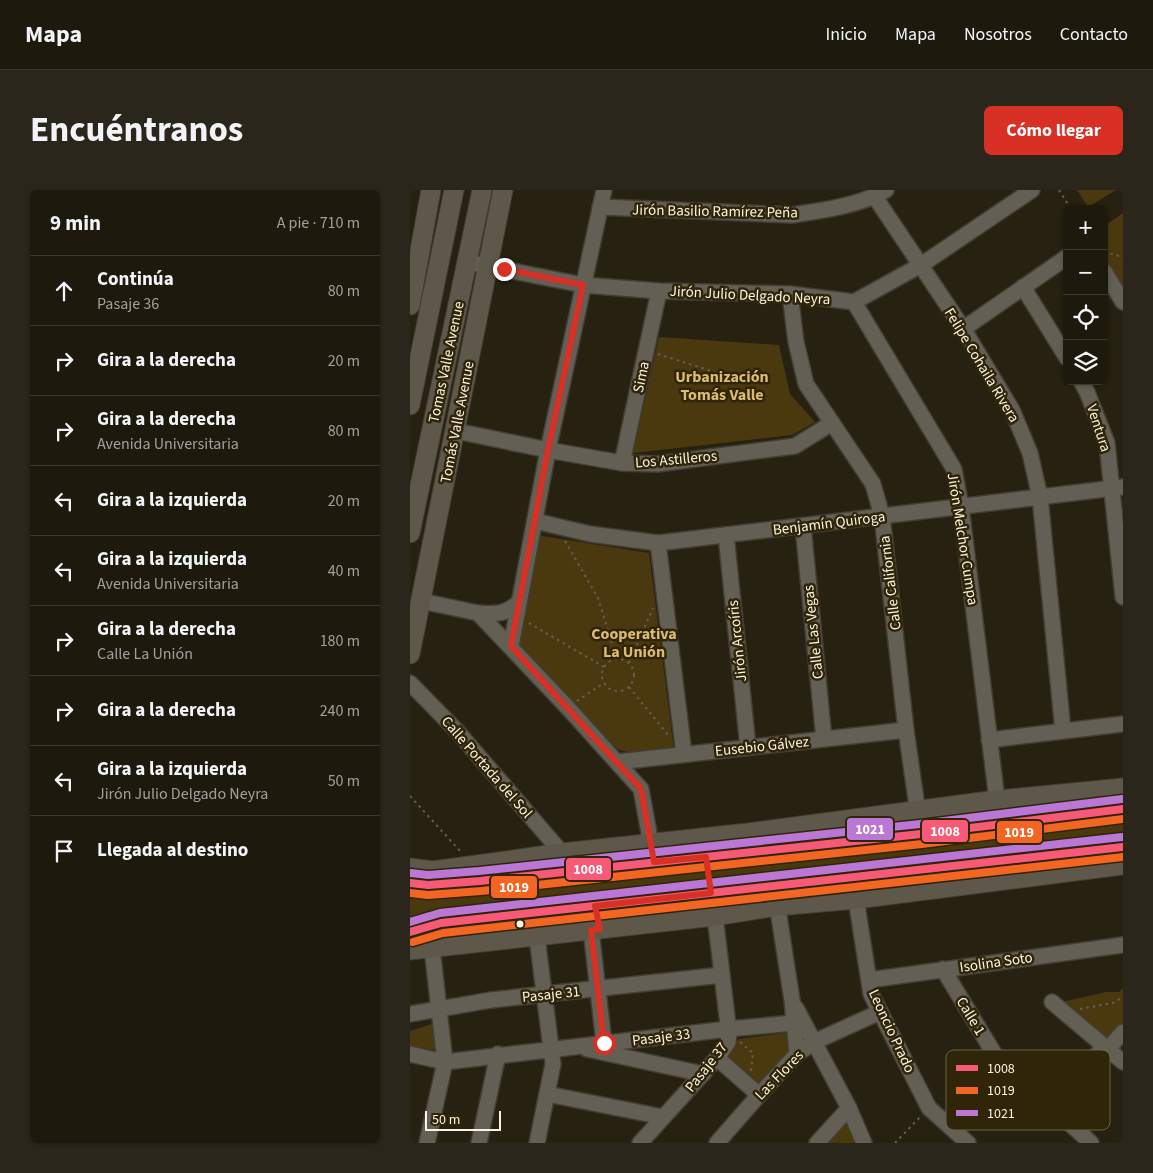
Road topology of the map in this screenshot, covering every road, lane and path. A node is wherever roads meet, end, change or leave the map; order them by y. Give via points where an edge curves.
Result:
1 (432, 190) edge
2 (482, 190) edge
3 (503, 190) edge
4 (604, 190) edge
5 (1032, 190) edge
6 (1059, 190) edge
7 (454, 192) edge
8 (880, 194) edge
9 (1068, 205) edge
10 (600, 207) junction
11 (1108, 253) edge
12 (1123, 257) edge
13 (1063, 260) edge
14 (467, 262) junction
15 (921, 265) junction
16 (488, 266) junction
17 (1108, 278) edge
18 (412, 284) edge
19 (583, 285) junction
20 (1023, 287) junction
21 (434, 289) junction
22 (659, 291) junction
23 (790, 294) junction
24 (854, 302) junction
25 (1123, 302) edge
26 (410, 305) edge
27 (963, 329) junction
28 (646, 350) junction
29 (1063, 352) edge
30 (721, 374) dead end
31 (1083, 385) edge
32 (410, 405) edge
33 (832, 423) junction
34 (456, 431) junction
35 (548, 450) junction
36 (622, 463) junction
37 (1117, 488) edge
38 (1040, 497) junction
39 (961, 507) junction
40 (882, 516) junction
41 (535, 521) junction
42 (802, 526) junction
43 (410, 533) edge
44 (726, 535) junction
45 (574, 542) dead end
46 (658, 543) junction
47 (1123, 597) edge
48 (421, 600) junction
49 (519, 602) junction
50 (654, 605) dead end
51 (478, 613) junction
52 (530, 623) dead end
53 (511, 646) junction
54 (410, 654) edge
55 (617, 659) junction
56 (629, 663) junction
57 (604, 667) junction
58 (410, 683) edge
59 (604, 683) junction
60 (629, 687) junction
61 (568, 708) junction
62 (1123, 724) edge
63 (906, 730) junction
64 (1063, 731) junction
65 (671, 739) dead end
66 (824, 739) junction
67 (989, 740) junction
68 (748, 747) junction
69 (684, 754) junction
70 (637, 760) junction
71 (617, 762) junction
72 (639, 786) junction
73 (1123, 788) edge
74 (410, 796) edge
75 (997, 800) junction
76 (1123, 808) edge
77 (918, 810) junction
78 (921, 834) junction
79 (651, 843) junction
80 (1123, 847) edge
81 (562, 854) junction
82 (654, 862) junction
83 (474, 865) junction
84 (1123, 865) edge
85 (410, 868) edge
86 (410, 883) edge
87 (775, 886) junction
88 (856, 899) junction
89 (595, 906) junction
90 (777, 906) junction
91 (715, 916) junction
92 (595, 929) junction
93 (414, 930) edge
94 (536, 937) junction
95 (1123, 945) edge
96 (432, 948) junction
97 (410, 950) edge
98 (943, 969) junction
99 (722, 975) junction
100 (869, 980) junction
101 (598, 990) junction
102 (544, 995) junction
103 (1123, 997) edge
104 (792, 1000) junction
105 (1058, 1007) joint
106 (440, 1009) junction
107 (880, 1012) junction
108 (410, 1014) edge
109 (794, 1023) junction
110 (728, 1031) junction
111 (1123, 1032) edge
112 (624, 1041) junction
113 (814, 1042) junction
114 (604, 1043) junction
115 (574, 1047) junction
116 (1106, 1048) junction
117 (551, 1050) junction
118 (992, 1050) edge
119 (1108, 1050) edge
120 (1110, 1051) edge
121 (410, 1054) edge
122 (498, 1054) junction
123 (798, 1054) junction
124 (623, 1057) junction
125 (717, 1058) junction
126 (445, 1062) junction
127 (1123, 1062) edge
128 (703, 1074) junction
129 (754, 1090) junction
130 (547, 1094) junction
131 (849, 1108) junction
132 (929, 1108) junction
133 (663, 1117) junction
134 (946, 1123) edge
135 (954, 1130) edge
136 (1077, 1130) edge
137 (647, 1141) edge
138 (427, 1143) edge
139 (479, 1143) edge
140 (537, 1143) edge
141 (717, 1143) edge
142 (817, 1143) edge
143 (864, 1143) edge
144 (895, 1143) edge
145 (968, 1143) edge
146 (1091, 1143) edge

1 - 7 main road
1 - 18 main road
2 - 14 main road, Tomas Valle Avenue
3 - 16 main road, Tomás Valle Avenue
4 - 10 street
5 - 15 street
6 - 9 path
7 - 21 main road
8 - 10 street, Jirón Basilio Ramírez Peña via 792,215
8 - 15 street, Felipe Cohaila Rivera
10 - 19 street
11 - 12 path
13 - 20 street
14 - 16 street, Jirón Julio Delgado Neyra
14 - 43 main road, Tomas Valle Avenue
15 - 24 street
15 - 27 street, Felipe Cohaila Rivera
16 - 19 street, Jirón Julio Delgado Neyra
16 - 34 main road, Tomás Valle Avenue
17 - 25 street
18 - 21 street
18 - 26 main road
19 - 22 street, Jirón Julio Delgado Neyra
19 - 35 street
20 - 27 street
20 - 29 street
21 - 32 main road
22 - 23 street, Jirón Julio Delgado Neyra
22 - 28 street, Sima
23 - 24 street, Jirón Julio Delgado Neyra
23 - 33 street, Calle California via 806,384
24 - 39 street, Jirón Melchor Cumpa via 954,469
27 - 38 street, Felipe Cohaila Rivera via 1012,410 1030,453
28 - 30 path
28 - 36 street, Sima
31 - 37 street, Ventura via 1107,443
33 - 36 street, Los Astilleros via 795,446 657,464
33 - 40 street, Calle California via 873,484
34 - 35 street, Los Astilleros
34 - 48 main road, Tomás Valle Avenue
35 - 36 street, Los Astilleros
35 - 41 street
37 - 38 street, Benjamín Quiroga
37 - 47 street, Ventura
38 - 39 street, Benjamín Quiroga
38 - 64 street, Felipe Cohaila Rivera
39 - 40 street, Benjamín Quiroga
39 - 67 street, Jirón Melchor Cumpa
40 - 42 street, Benjamín Quiroga
40 - 63 street, Calle California
41 - 46 street, Benjamín Quiroga via 590,534
41 - 49 street
42 - 44 street, Benjamín Quiroga
42 - 66 street, Calle Las Vegas
44 - 46 street, Benjamín Quiroga
44 - 68 street, Jirón Arcoíris
45 - 55 path via 565,541 598,598
46 - 69 street
48 - 51 street
48 - 54 main road, Tomás Valle Avenue
49 - 51 street via 511,610 498,614
49 - 53 street
50 - 56 path
51 - 53 street
52 - 57 path
53 - 61 street
55 - 56 path
55 - 57 path
56 - 60 path via 634,678
57 - 59 path
58 - 81 street, Calle Portada del Sol via 458,731
59 - 60 path via 614,691
59 - 61 path
60 - 65 path
61 - 71 street
62 - 64 street
63 - 66 street, Eusebio Gálvez
63 - 77 street, Calle California
64 - 67 street
66 - 68 street, Eusebio Gálvez
67 - 75 street, Jirón Melchor Cumpa
68 - 69 street, Eusebio Gálvez
69 - 70 street, Eusebio Gálvez
70 - 71 street, Eusebio Gálvez
70 - 72 street
71 - 72 street
72 - 79 street
73 - 75 main road
74 - 83 path
75 - 77 main road
76 - 78 main road
77 - 78 street, Calle California
77 - 79 main road
78 - 82 main road
79 - 81 main road
79 - 82 street
80 - 87 main road
81 - 83 main road
82 - 86 main road via 428,885
83 - 85 main road via 433,871
84 - 88 main road
87 - 89 main road
87 - 90 street
88 - 90 main road
88 - 100 street, Leoncio Prado
89 - 92 main road
89 - 93 main road via 442,923
90 - 91 main road
90 - 104 street
91 - 92 main road
91 - 99 street, Pasaje 37
92 - 94 main road
92 - 101 street
93 - 96 street via 428,940
94 - 96 main road
94 - 102 street
95 - 98 street, Isolina Soto
96 - 97 main road
96 - 106 street
98 - 100 street, Isolina Soto
98 - 118 street, Calle 1
99 - 101 street, Pasaje 31
99 - 110 street, Pasaje 37
100 - 107 street, Leoncio Prado via 871,994
101 - 102 street, Pasaje 31
101 - 114 street
102 - 106 street, Pasaje 31
102 - 117 street
103 - 105 path via 1113,1003
104 - 109 street
104 - 113 street
105 - 116 street
106 - 108 street, Pasaje 31
106 - 126 street
107 - 113 street, Las Flores
107 - 132 street, Leoncio Prado
109 - 110 street, Pasaje 33
109 - 123 street
110 - 112 street, Pasaje 33
110 - 125 street, Pasaje 37 via 728,1042
110 - 129 path via 753,1054
111 - 116 street
112 - 114 street, Pasaje 33
112 - 124 street
113 - 123 street, Las Flores
113 - 131 street
114 - 115 street, Pasaje 33
115 - 117 street, Pasaje 33
115 - 124 street
116 - 119 street
117 - 122 street, Pasaje 33
117 - 130 street
120 - 127 street
121 - 126 street, Pasaje 33
122 - 126 street, Pasaje 33
122 - 139 street
123 - 129 street, Las Flores
124 - 128 street
125 - 128 street, Pasaje 37
125 - 129 street
126 - 138 street
128 - 133 street, Pasaje 37
129 - 141 street, Las Flores
130 - 133 street
130 - 140 street
131 - 142 street
131 - 143 street
132 - 134 street, Leoncio Prado
132 - 144 path
133 - 137 street, Pasaje 37
135 - 145 street, Leoncio Prado
136 - 146 street, Calle 1

